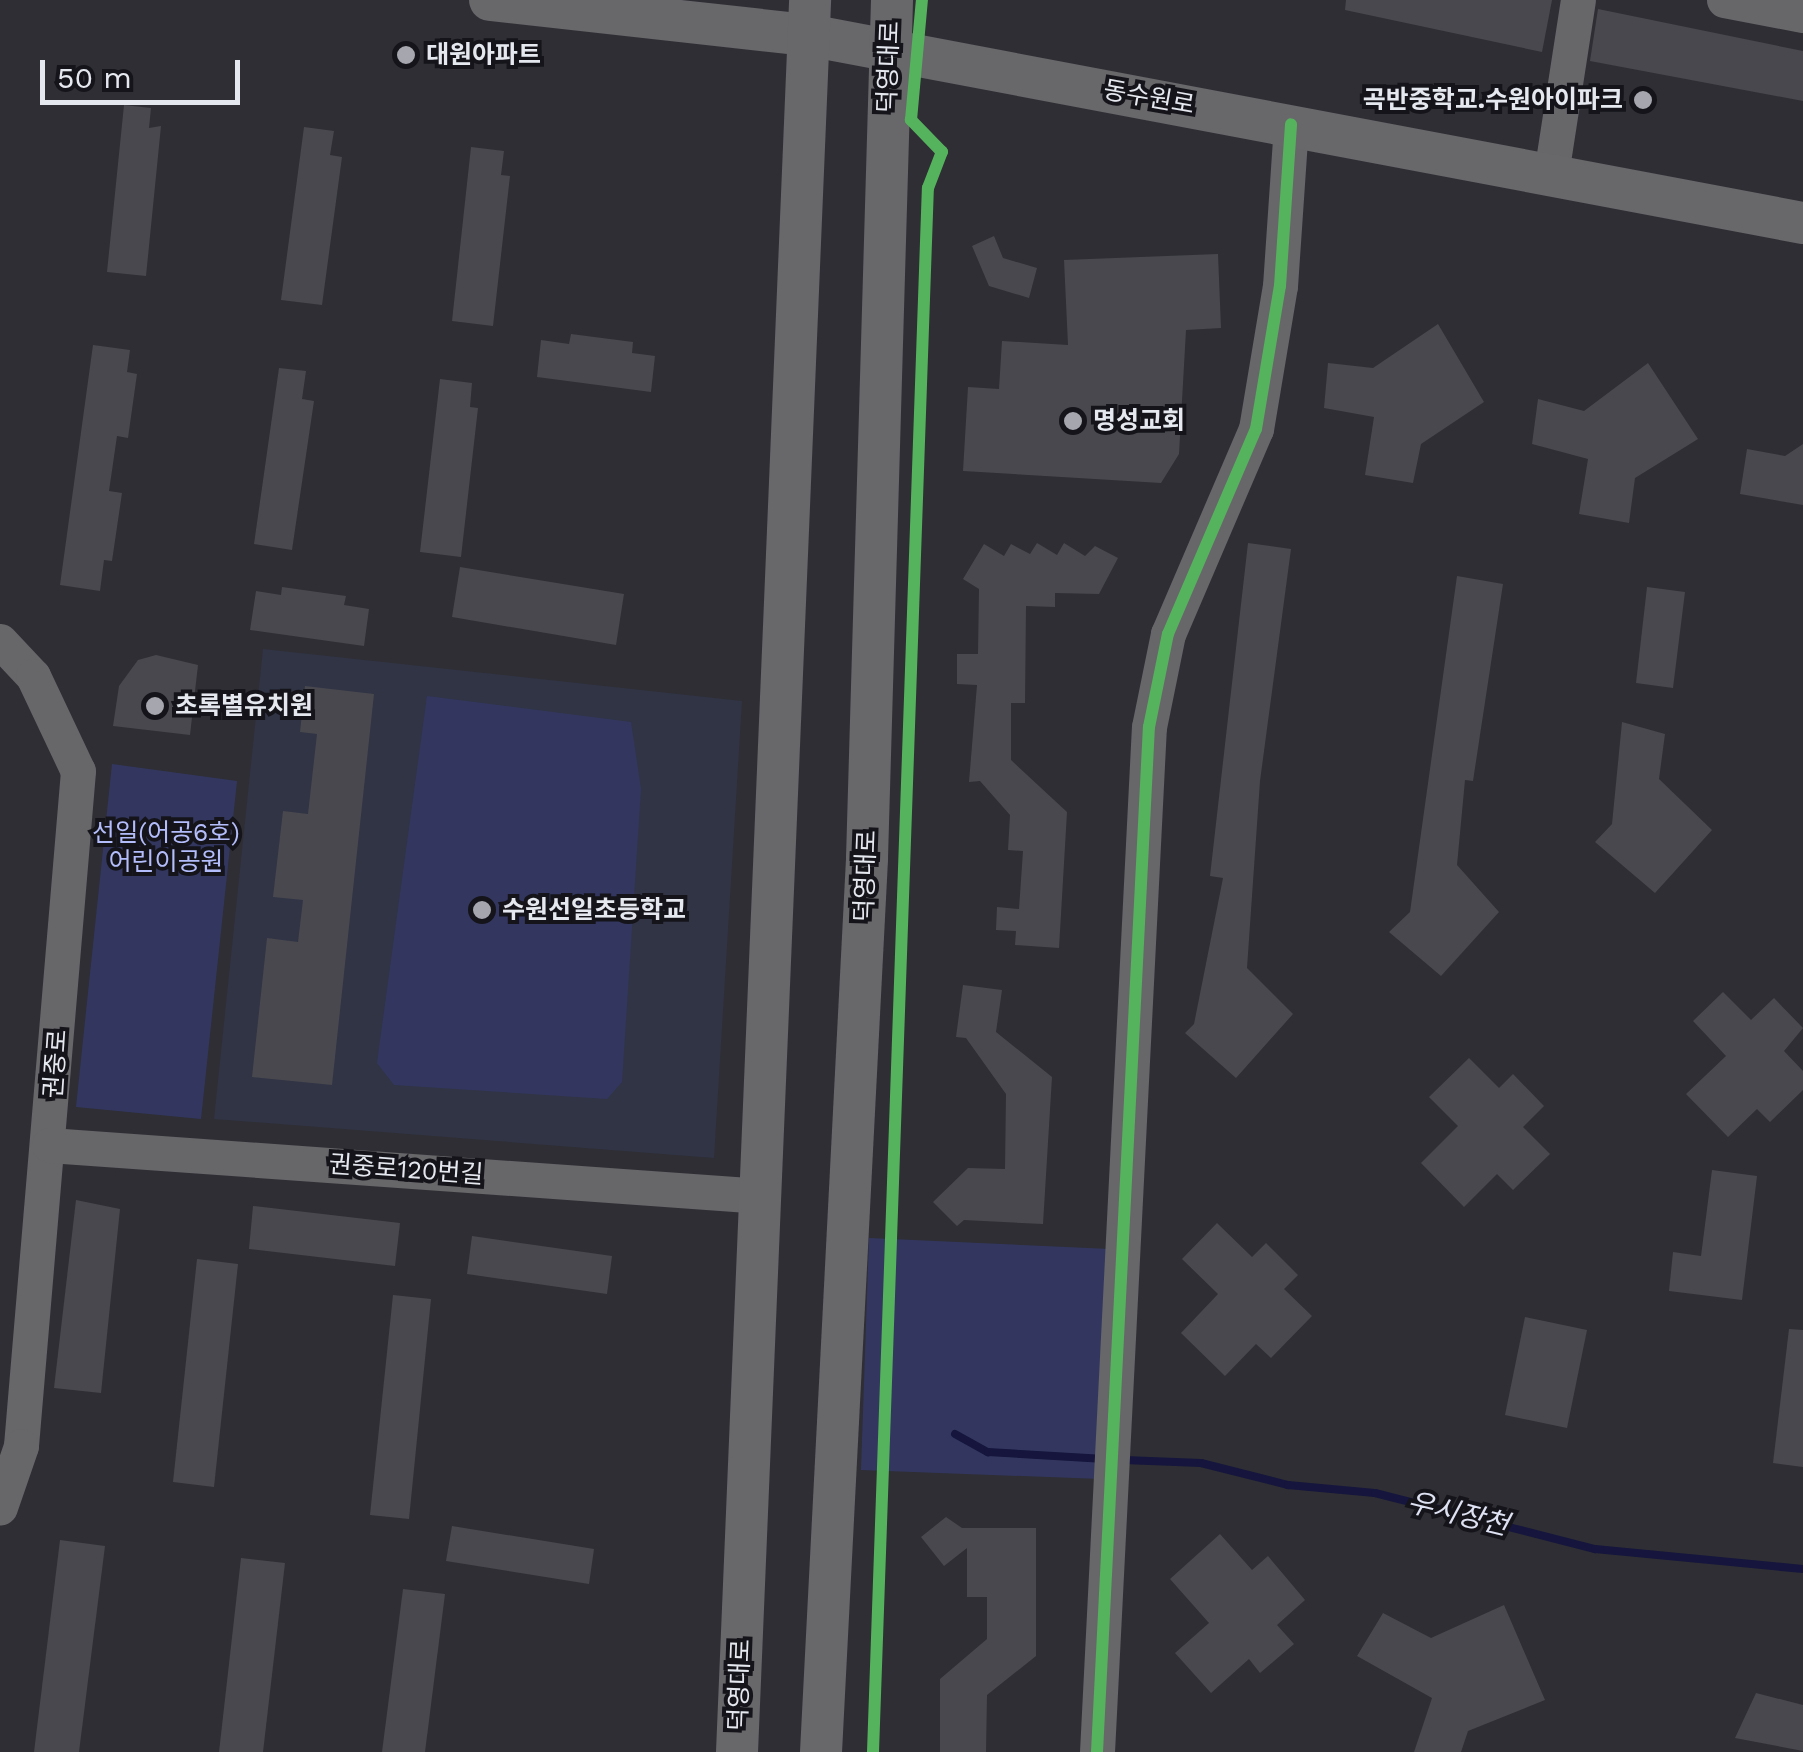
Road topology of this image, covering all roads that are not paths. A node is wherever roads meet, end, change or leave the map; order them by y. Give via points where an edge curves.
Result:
1 (490, 0) edge
2 (892, 0) edge
3 (1578, 0) edge
4 (1741, 2) edge
5 (1803, 15) edge
6 (809, 17) edge
7 (889, 50) junction
8 (1291, 124) junction
9 (1550, 174) junction
10 (1803, 223) edge
11 (0, 640) edge
12 (50, 1145) junction
13 (762, 1196) junction
14 (0, 1507) edge
15 (737, 1752) edge
16 (821, 1752) edge
17 (1098, 1752) edge

1 - 6 main road, 동수원로
2 - 7 main road, 덕영대로
3 - 9 street
4 - 5 street
6 - 7 main road, 동수원로
6 - 13 main road, 덕영대로
7 - 8 main road, 동수원로
7 - 16 main road, 덕영대로 via 867,858
8 - 9 main road, 동수원로
8 - 17 street via 1280,286 1256,429 1168,634 1149,727
9 - 10 main road, 동수원로
11 - 12 street, 권중로 via 33,676 78,771
12 - 13 street, 권중로120번길
12 - 14 street, 권중로 via 22,1446
13 - 15 main road, 덕영대로

